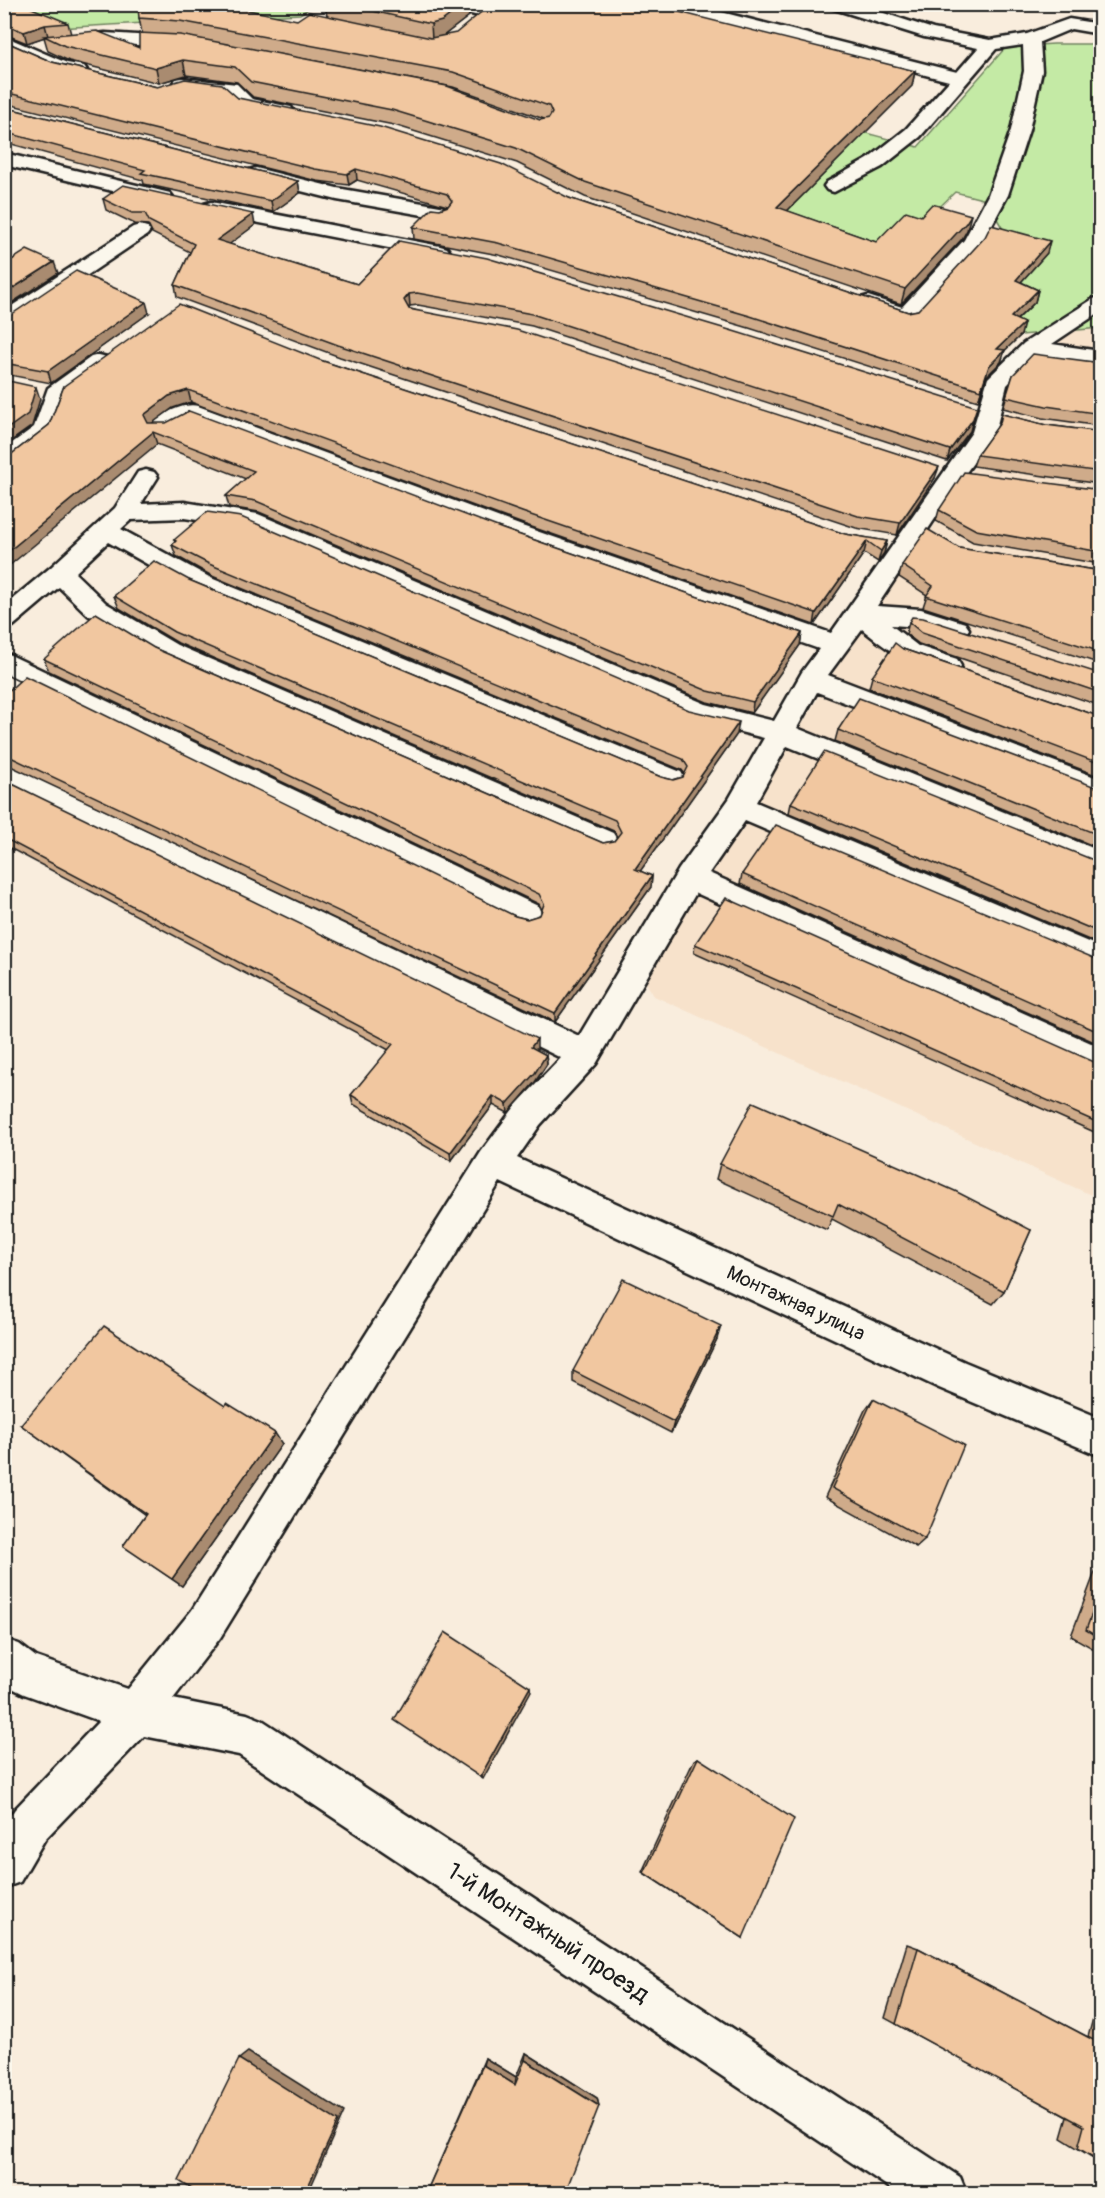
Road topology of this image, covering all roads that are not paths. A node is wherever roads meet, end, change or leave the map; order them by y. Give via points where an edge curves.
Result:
1 (452, 4) edge
2 (668, 4) edge
3 (837, 4) edge
4 (493, 9) edge
5 (472, 26) edge
6 (1101, 29) edge
7 (1031, 39) junction
8 (4, 41) edge
9 (990, 45) junction
10 (205, 47) edge
11 (27, 51) junction
12 (95, 75) edge
13 (959, 78) junction
14 (169, 88) edge
15 (304, 115) edge
16 (4, 159) edge
17 (234, 168) edge
18 (834, 186) dead end
19 (337, 194) junction
20 (198, 205) junction
21 (440, 212) edge
22 (140, 231) dead end
23 (456, 255) edge
24 (849, 296) edge
25 (1101, 303) edge
26 (4, 321) edge
27 (1032, 348) junction
28 (114, 351) edge
29 (1101, 357) edge
30 (161, 428) edge
31 (4, 461) edge
32 (146, 477) dead end
33 (115, 522) junction
34 (60, 573) junction
35 (859, 614) junction
36 (4, 620) edge
37 (977, 636) edge
38 (834, 644) junction
39 (4, 661) edge
40 (976, 675) edge
41 (811, 678) junction
42 (782, 733) junction
43 (4, 772) edge
44 (671, 779) edge
45 (1101, 790) edge
46 (739, 807) junction
47 (603, 841) edge
48 (1101, 863) edge
49 (690, 877) junction
50 (527, 915) dead end
51 (1101, 960) edge
52 (585, 1054) junction
53 (1101, 1062) edge
54 (493, 1163) junction
55 (1101, 1437) edge
56 (4, 1659) edge
57 (136, 1713) junction
58 (4, 1866) edge
59 (943, 2193) edge

1 - 4 street
2 - 13 street
3 - 9 street via 930,33
4 - 5 street
6 - 7 street via 1075,17
7 - 9 street
7 - 24 street via 1032,71 1020,130 998,195 973,243 906,315
8 - 11 street
9 - 13 street
10 - 11 street via 105,38 54,43
11 - 12 street via 62,67
13 - 18 street via 913,133 875,163
14 - 15 street via 186,82 231,88 246,103
16 - 20 street
17 - 19 street
19 - 20 street via 320,200
19 - 21 street
20 - 23 street
22 - 26 street
25 - 27 street
27 - 29 street
27 - 35 street via 996,383 983,434
28 - 31 street via 46,391 44,430
30 - 38 street via 190,411 513,532
32 - 33 street
33 - 34 street
33 - 42 street via 184,510 249,520 699,712
33 - 44 street via 202,584
34 - 36 street
34 - 47 street via 98,609 168,651
35 - 37 street via 921,618
35 - 38 street
35 - 40 street via 909,652
38 - 41 street
39 - 50 street
41 - 42 street
41 - 45 street
42 - 46 street
42 - 48 street
43 - 52 street
46 - 49 street
46 - 51 street
49 - 52 street
49 - 53 street
52 - 54 street via 528,1115
54 - 55 street, Монтажная улица via 952,1375
54 - 57 street via 206,1624
56 - 57 street, 1-й Монтажный проезд via 24,1673
57 - 58 street via 30,1824
57 - 59 street, 1-й Монтажный проезд via 247,1735

